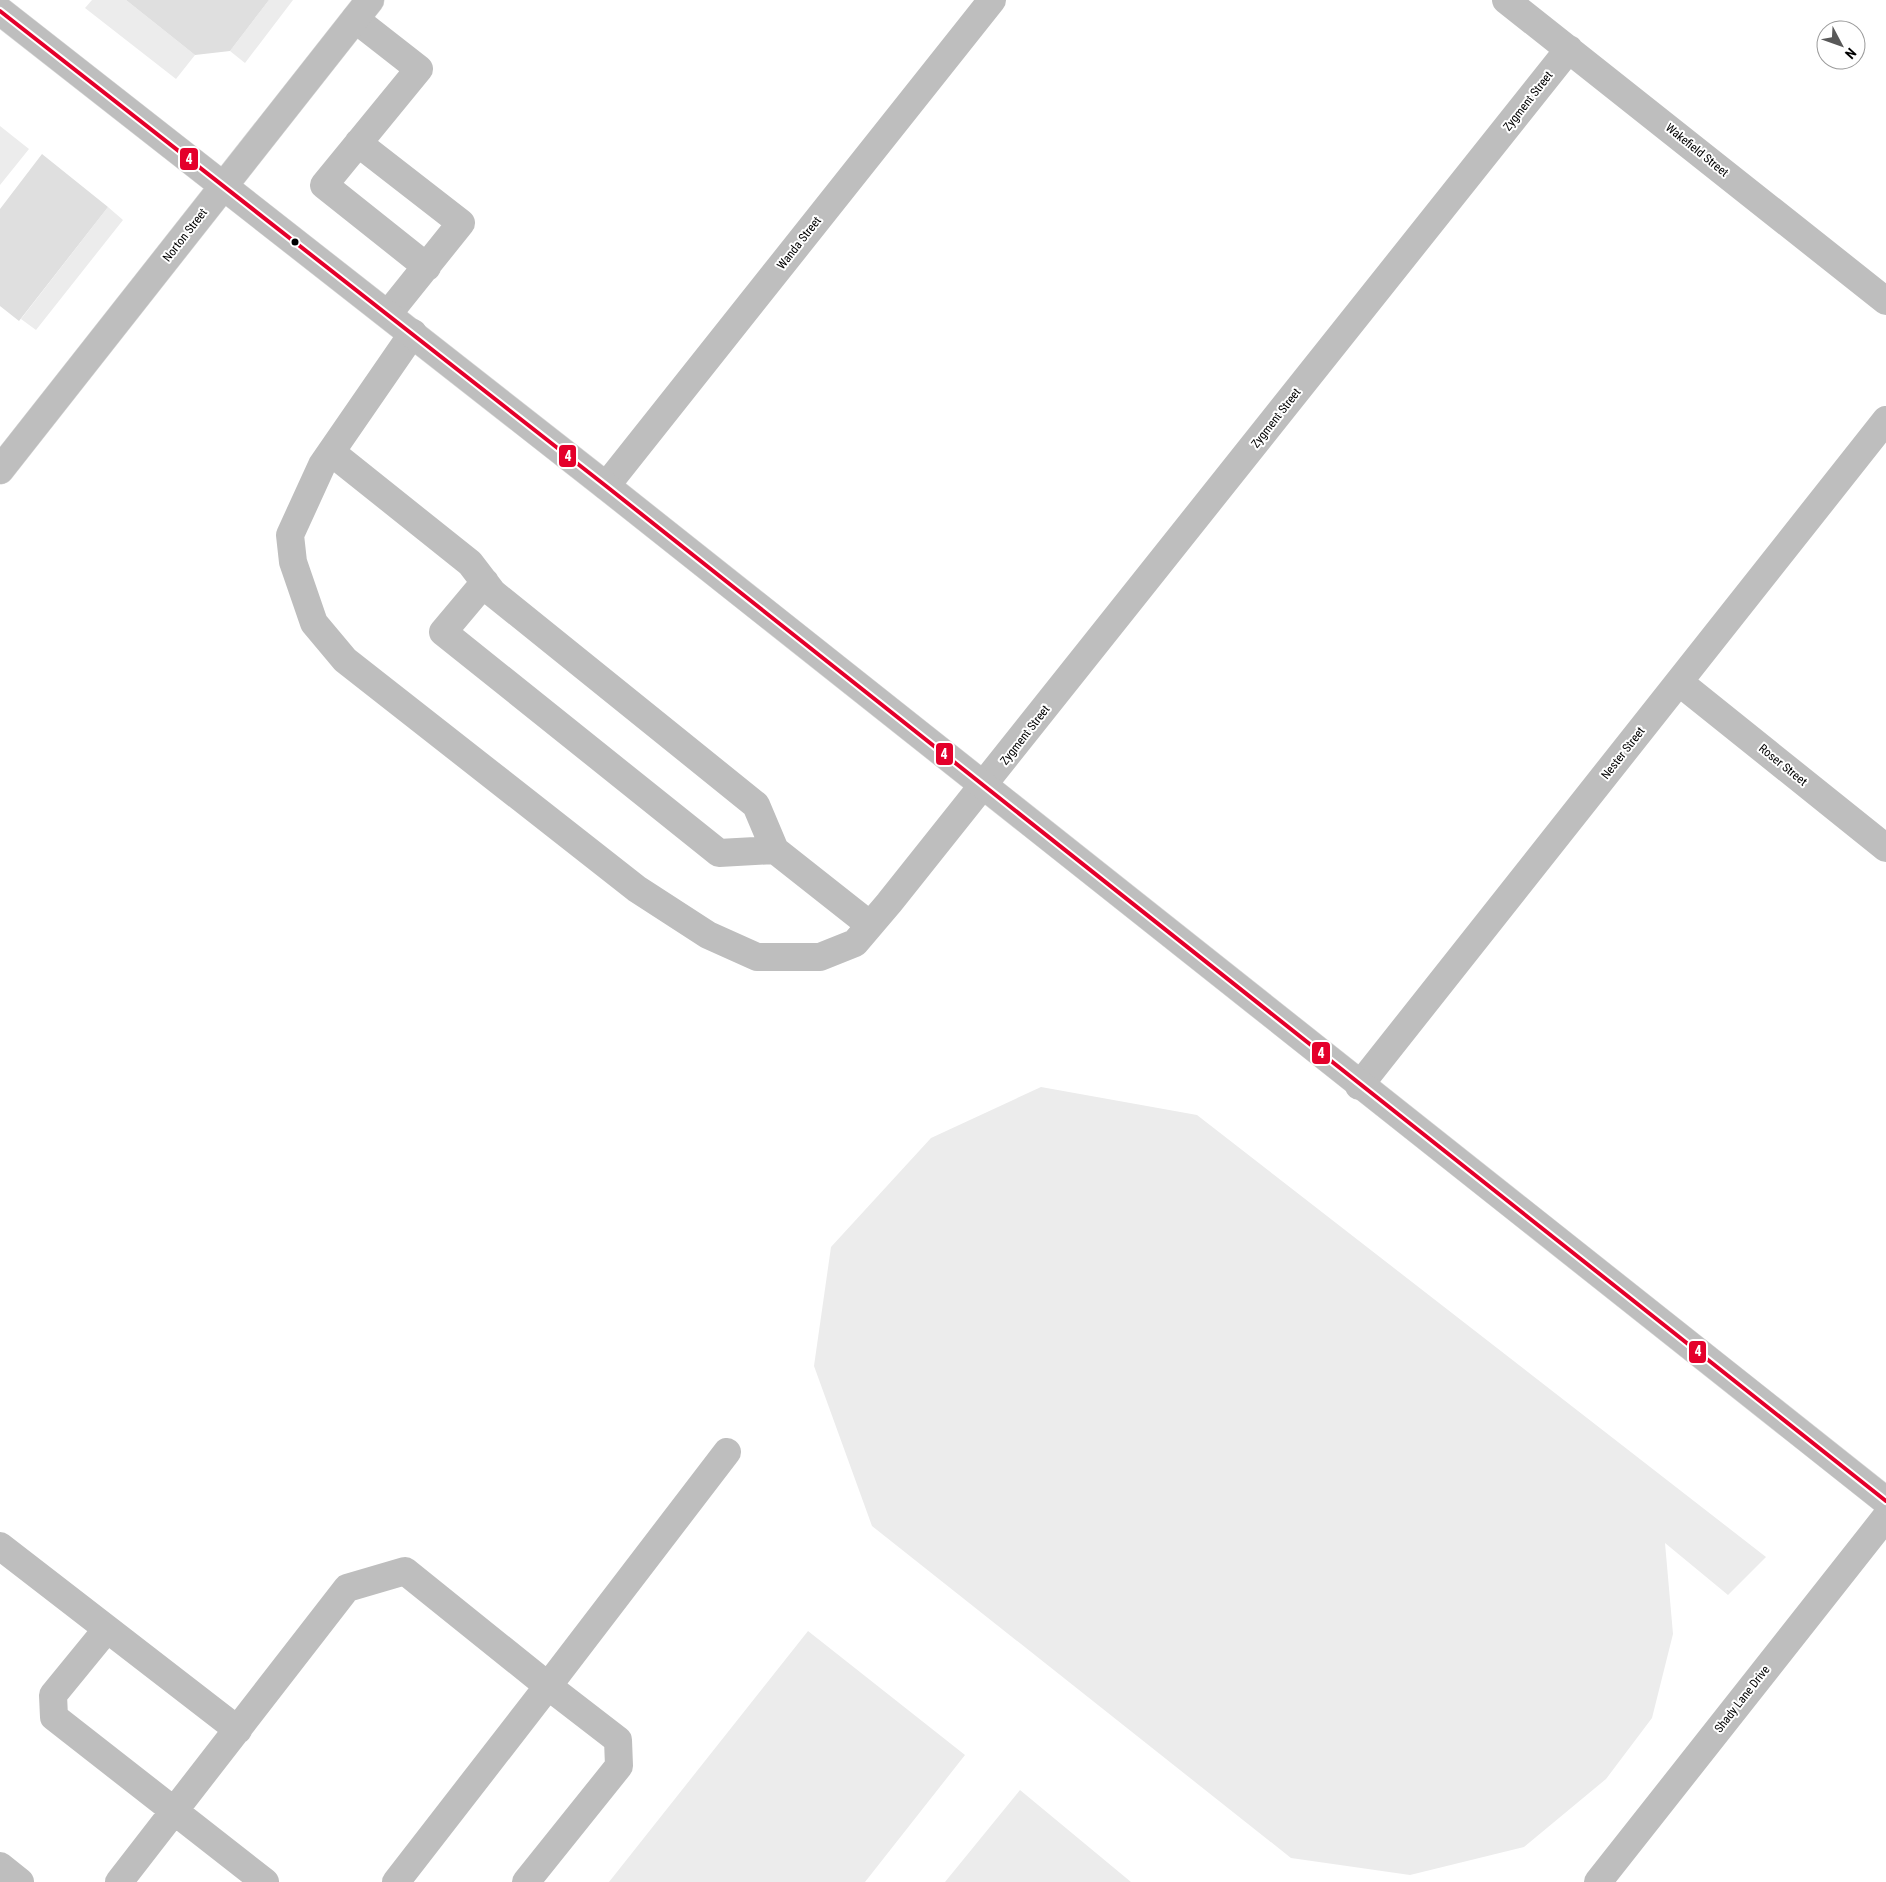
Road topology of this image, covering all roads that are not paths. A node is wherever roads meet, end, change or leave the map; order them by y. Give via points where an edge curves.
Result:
1 (992, 0) edge
2 (1506, 0) edge
3 (0, 10) edge
4 (363, 10) edge
5 (1569, 49) junction
6 (358, 143) junction
7 (224, 185) junction
8 (427, 267) junction
9 (1886, 301) edge
10 (388, 314) junction
11 (412, 334) junction
12 (1886, 420) edge
13 (331, 452) junction
14 (0, 470) edge
15 (606, 486) junction
16 (485, 582) junction
17 (1679, 682) junction
18 (984, 787) junction
19 (1886, 848) edge
20 (775, 850) junction
21 (870, 925) junction
22 (1359, 1086) junction
23 (727, 1452) dead end
24 (1886, 1501) edge
25 (1886, 1517) edge
26 (0, 1546) edge
27 (107, 1629) junction
28 (548, 1686) junction
29 (238, 1730) junction
30 (174, 1811) junction
31 (0, 1866) edge
32 (20, 1882) edge
33 (119, 1882) edge
34 (265, 1882) edge
35 (396, 1882) edge
36 (526, 1882) edge
37 (1598, 1882) edge

1 - 15 street, Wanda Street
2 - 5 street, Wakefield Street
3 - 7 street
4 - 6 street via 419,69
4 - 7 street, Norton Street
5 - 9 street, Wakefield Street
5 - 18 street, Zygment Street
6 - 8 street via 324,185
6 - 8 street via 461,223
7 - 10 street
7 - 14 street, Norton Street
8 - 10 street
10 - 11 street
11 - 13 street, Zygment Street
11 - 15 street
12 - 17 street, Nester Street
13 - 16 street via 470,563
13 - 21 street, Zygment Street via 290,535 293,562 314,623 344,660 637,889 708,935 757,957 820,957 855,943
15 - 18 street
16 - 20 street via 494,593 756,805
16 - 20 street via 443,632 719,853
17 - 19 street, Roser Street
17 - 22 street, Nester Street
18 - 21 street, Zygment Street
18 - 22 street
20 - 21 street
22 - 24 street
23 - 28 street
25 - 37 street, Shady Lane Drive
26 - 27 street
27 - 29 street
27 - 30 street via 53,1695 54,1717
28 - 29 street via 405,1571 347,1588
28 - 35 street
28 - 36 street via 618,1740 618,1766
29 - 30 street
30 - 33 street
30 - 34 street
31 - 32 street

